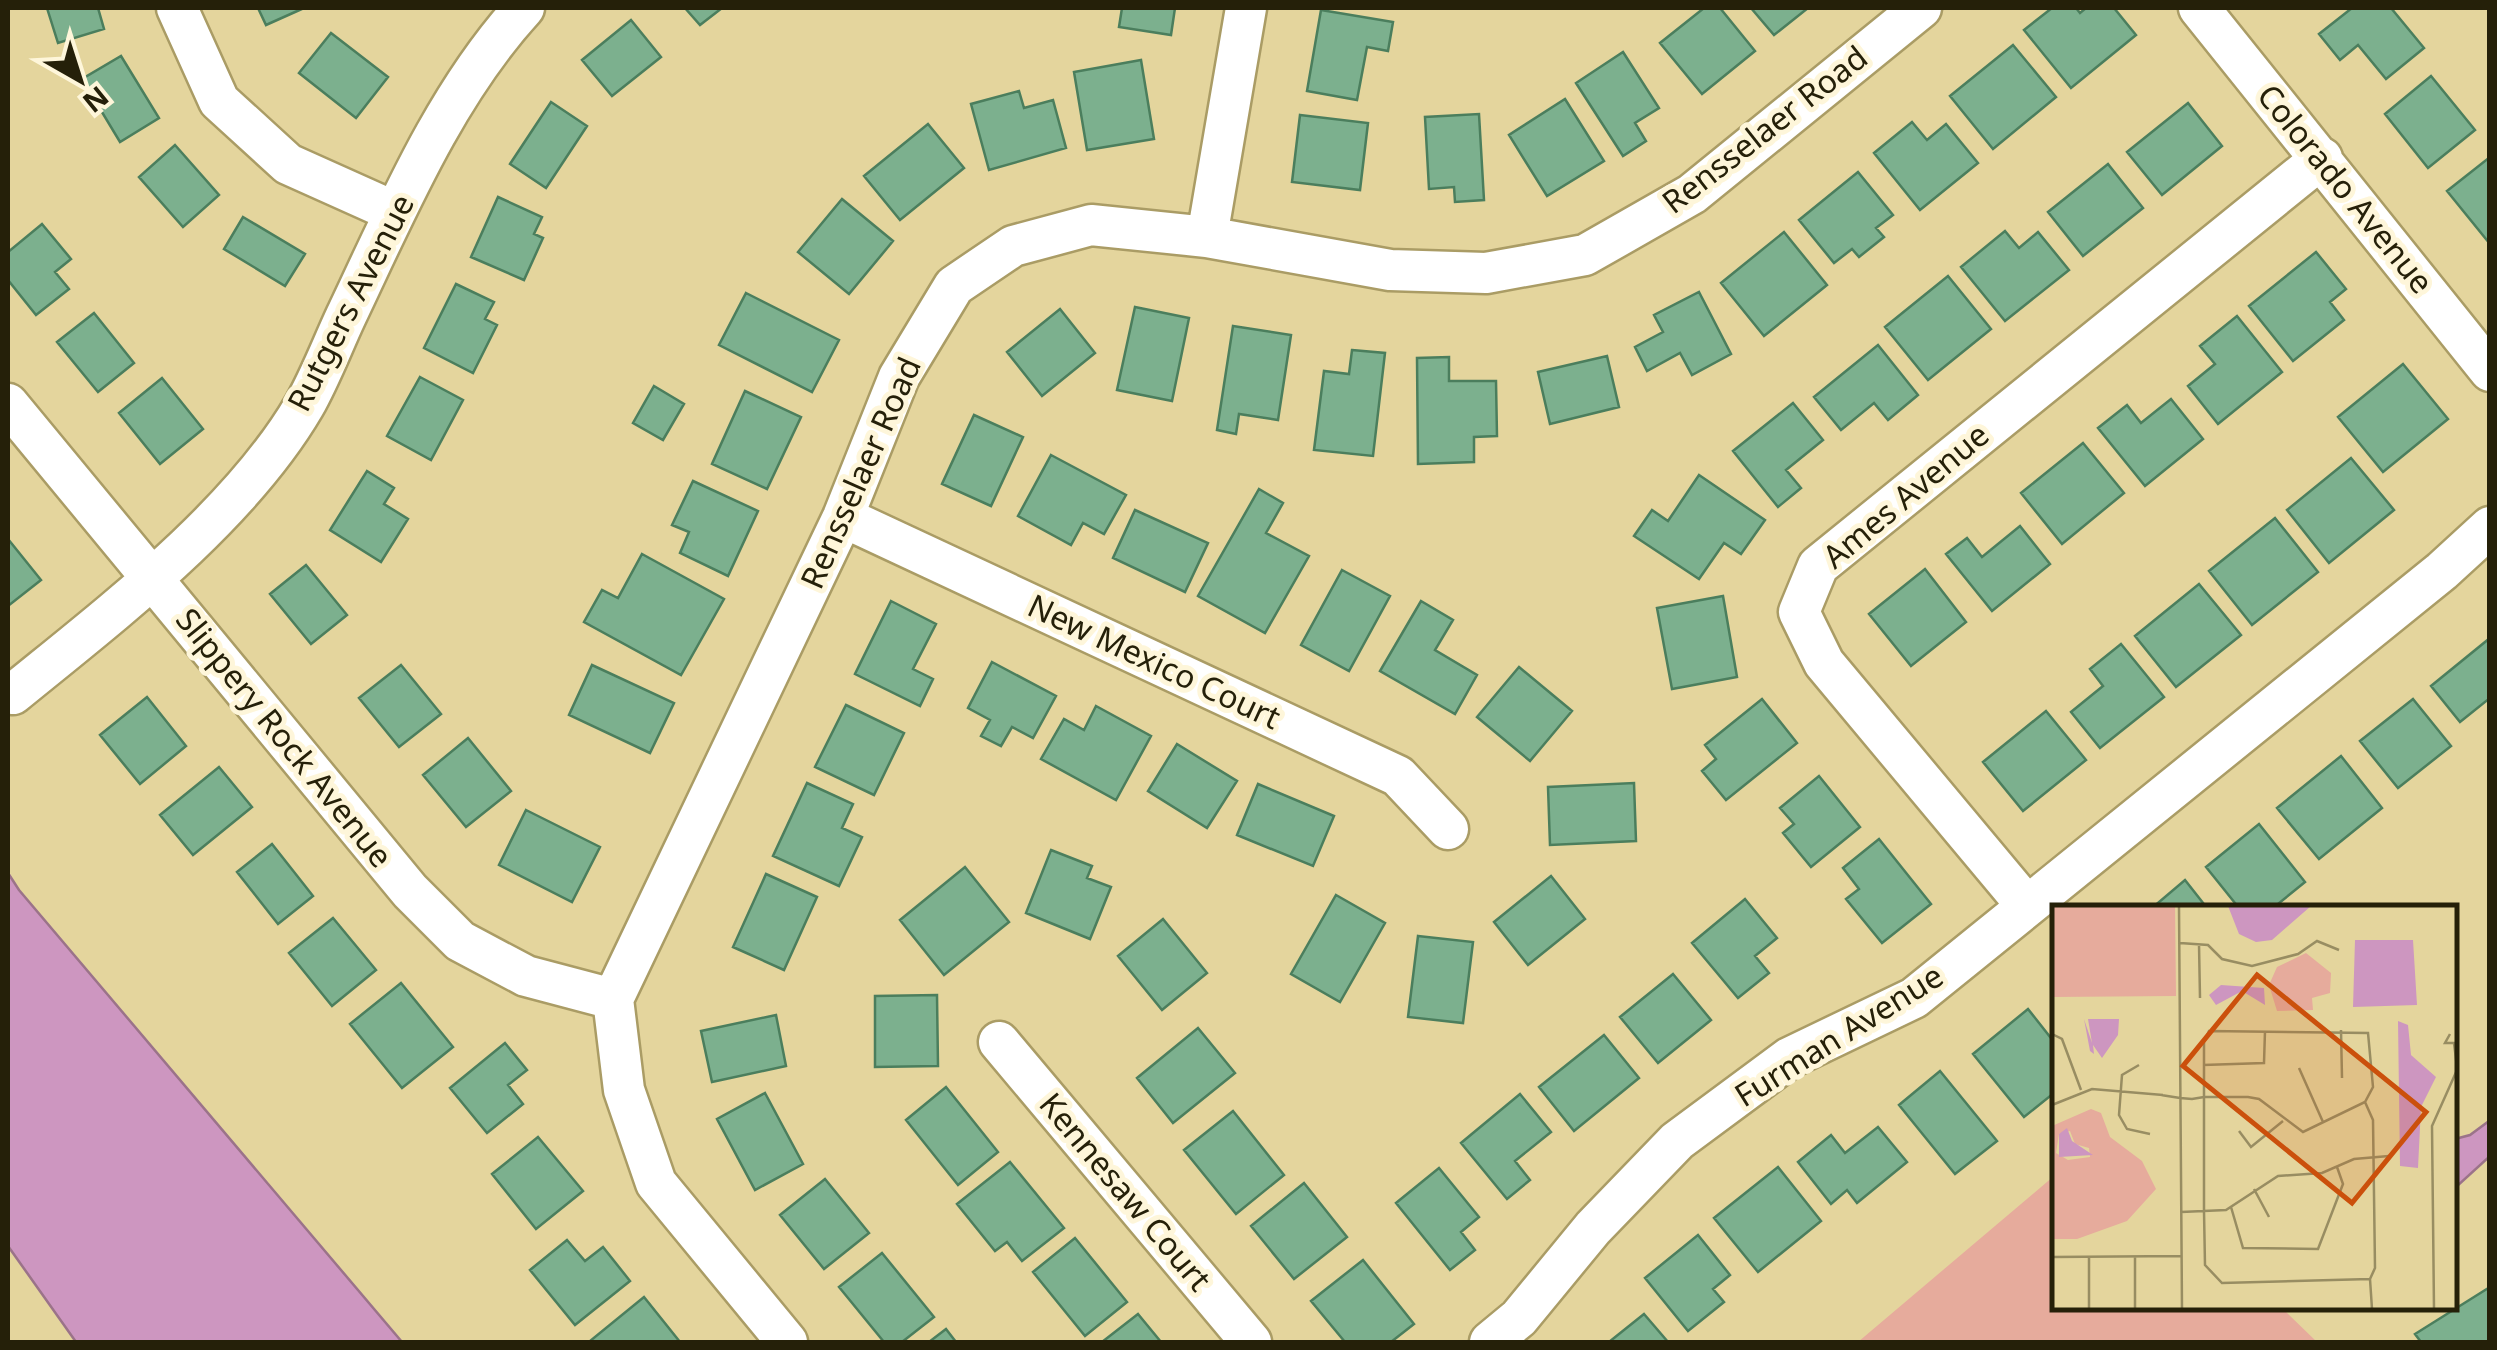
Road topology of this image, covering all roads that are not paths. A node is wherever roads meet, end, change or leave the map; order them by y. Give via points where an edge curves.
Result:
1 (177, 8) edge
2 (524, 8) edge
3 (1246, 8) edge
4 (1920, 8) edge
5 (2199, 8) edge
6 (2322, 158) junction
7 (395, 212) junction
8 (1207, 237) junction
9 (2490, 371) edge
10 (8, 404) edge
11 (843, 517) junction
12 (2490, 527) edge
13 (154, 579) junction
14 (13, 694) dead end
15 (1448, 829) dead end
16 (2027, 906) junction
17 (613, 998) junction
18 (999, 1042) dead end
19 (787, 1342) edge
20 (1251, 1342) edge
21 (1490, 1342) edge

1 - 7 street via 219,102 288,164
2 - 7 street, Rutgers Avenue via 487,48
3 - 8 street
4 - 8 street, Rensselaer Road via 1692,194 1585,255 1486,273 1390,270
5 - 6 street, Colorado Avenue
6 - 9 street, Colorado Avenue
6 - 16 street, Ames Avenue via 1818,566 1799,612 1824,664
7 - 13 street, Rutgers Avenue via 304,407 239,490
8 - 11 street, Rensselaer Road via 1091,225 1013,246 954,286 899,377
10 - 13 street, Slippery Rock Avenue
11 - 15 street, New Mexico Court via 1398,776
11 - 17 street, Rensselaer Road
12 - 16 street, Furman Avenue
13 - 14 street, Rutgers Avenue
13 - 17 street, Slippery Rock Avenue via 410,891 460,942 526,976
16 - 21 street, Furman Avenue via 1914,998 1789,1058 1678,1141
17 - 19 street via 624,1090 656,1182
18 - 20 street, Kennesaw Court

